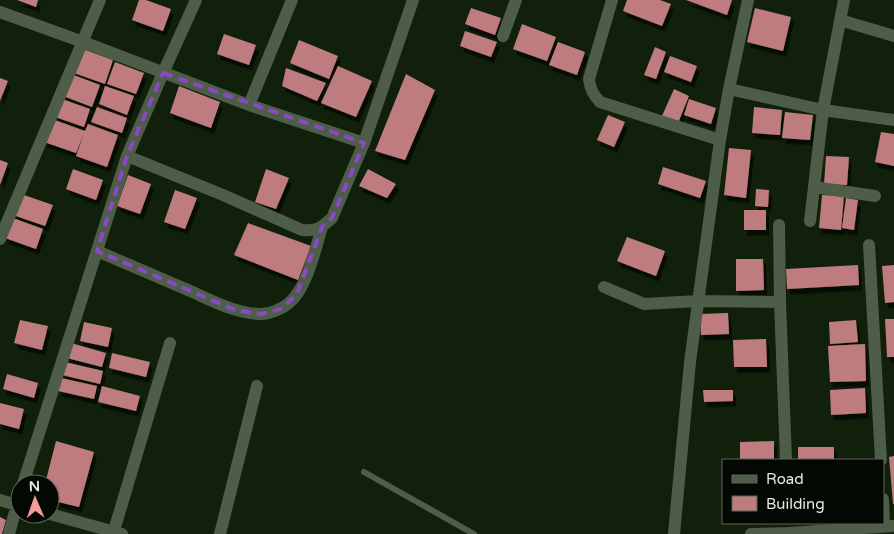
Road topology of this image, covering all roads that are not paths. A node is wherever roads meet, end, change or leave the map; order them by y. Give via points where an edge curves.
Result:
1 (100, 0) edge
2 (196, 0) edge
3 (292, 0) edge
4 (413, 0) edge
5 (516, 0) edge
6 (612, 0) edge
7 (748, 0) edge
8 (844, 0) edge
9 (0, 12) edge
10 (840, 20) junction
11 (503, 36) dead end
12 (894, 36) edge
13 (83, 42) junction
14 (162, 73) junction
15 (729, 89) junction
16 (249, 105) junction
17 (823, 110) junction
18 (894, 120) edge
19 (720, 140) junction
20 (364, 143) junction
21 (127, 156) junction
22 (814, 187) junction
23 (875, 196) dead end
24 (810, 221) dead end
25 (779, 225) dead end
26 (322, 227) junction
27 (0, 239) edge
28 (869, 245) dead end
29 (97, 251) junction
30 (604, 287) dead end
31 (698, 301) junction
32 (780, 302) junction
33 (170, 343) dead end
34 (257, 386) dead end
35 (786, 459) edge
36 (881, 459) edge
37 (364, 472) dead end
38 (26, 474) edge
39 (884, 504) edge
40 (60, 517) edge
41 (889, 526) edge
42 (789, 528) edge
43 (116, 533) edge
44 (220, 534) edge
45 (474, 534) edge
46 (674, 534) edge
47 (751, 534) edge

1 - 13 street
2 - 14 street
3 - 16 street
4 - 20 street
5 - 11 street
6 - 19 street via 589,79 593,96 600,102
7 - 15 street
8 - 10 street
9 - 13 street
10 - 12 street
10 - 17 street
13 - 14 street
13 - 27 street
14 - 16 street
14 - 21 street
15 - 17 street
15 - 19 street
16 - 20 street
17 - 18 street
17 - 22 street
19 - 31 street
20 - 26 street via 332,218
21 - 26 street via 302,230
21 - 29 street
22 - 23 street
22 - 24 street
25 - 32 street
26 - 29 street via 304,284 297,294 281,308 261,314 235,310
28 - 36 street
29 - 38 street
30 - 31 street via 644,304
31 - 32 street
31 - 46 street
32 - 35 street
33 - 43 street
34 - 44 street
37 - 45 lane
39 - 41 street
40 - 43 street
41 - 42 street
42 - 47 street

